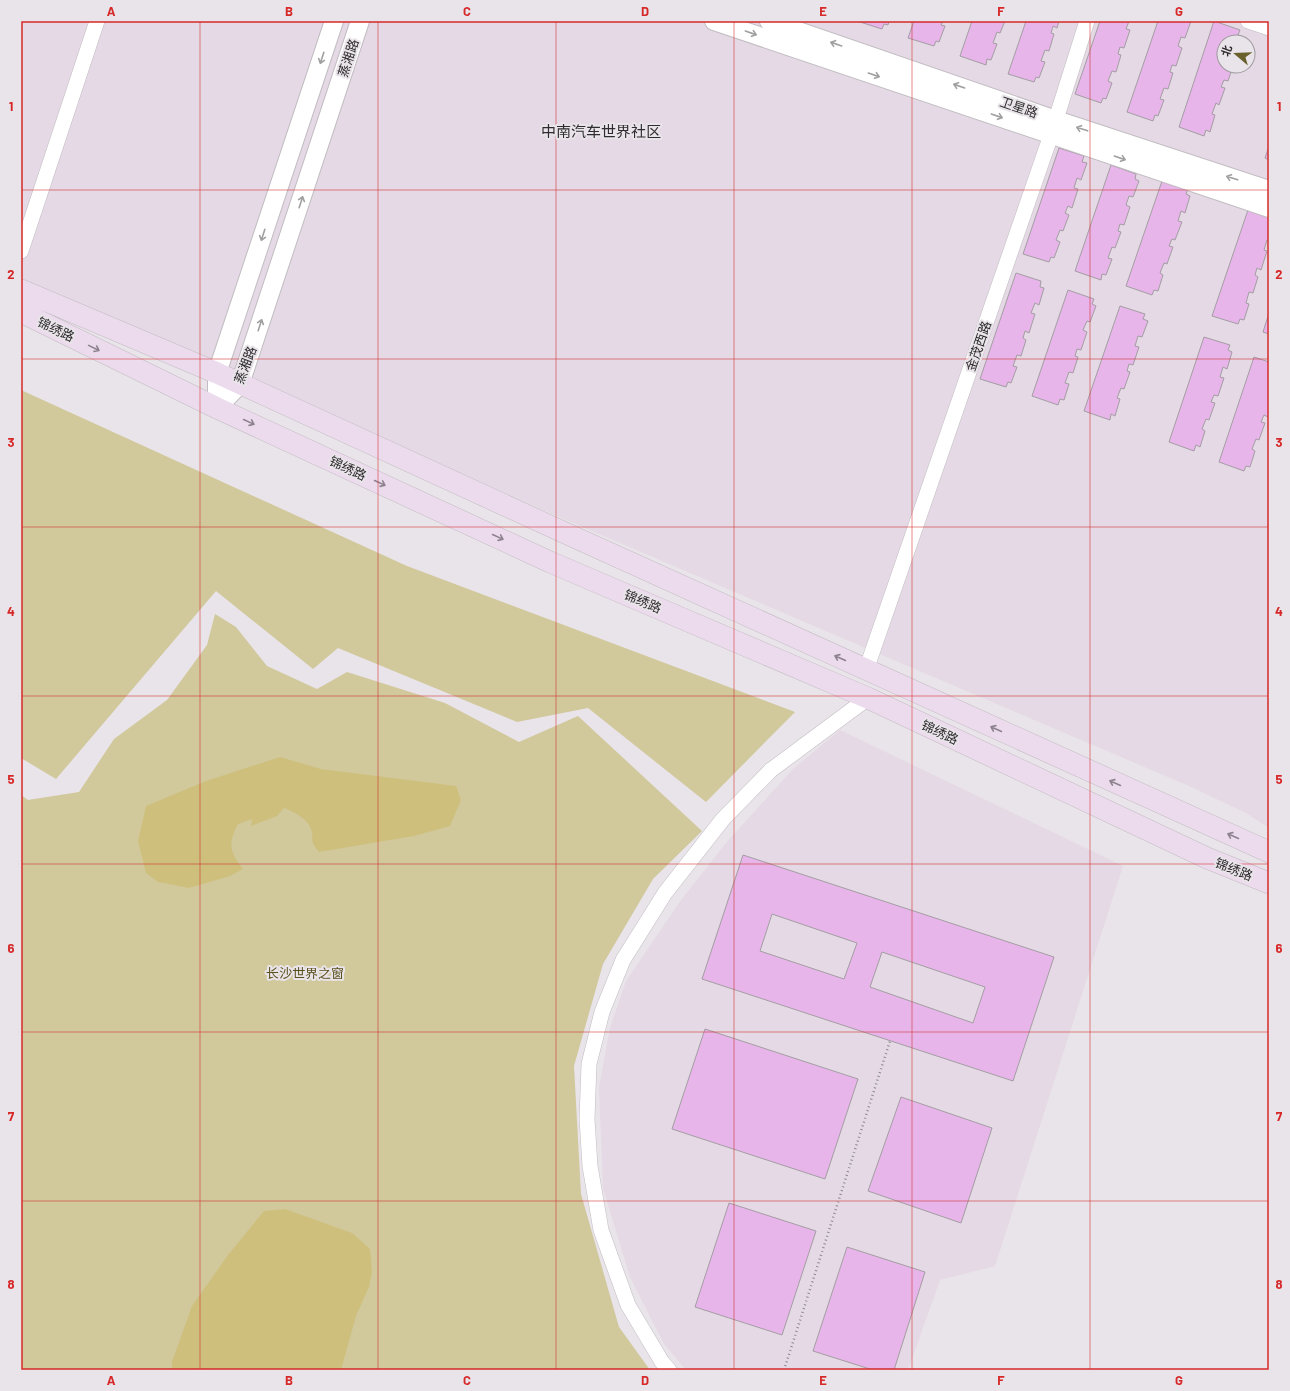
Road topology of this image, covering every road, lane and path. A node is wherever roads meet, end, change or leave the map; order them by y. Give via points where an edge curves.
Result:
1 (97, 21) edge
2 (334, 21) edge
3 (360, 21) edge
4 (714, 21) edge
5 (770, 21) edge
6 (1087, 21) edge
7 (1248, 21) edge
8 (1269, 28) edge
9 (1054, 127) junction
10 (1269, 190) edge
11 (1269, 208) edge
12 (21, 251) edge
13 (21, 290) edge
14 (21, 312) edge
15 (217, 373) junction
16 (240, 384) junction
17 (218, 408) junction
18 (866, 670) junction
19 (868, 698) junction
20 (1268, 850) edge
21 (1269, 884) edge
22 (890, 1041) dead end
23 (669, 1370) edge
24 (784, 1370) edge

1 - 12 street
2 -> 15 street, 蒸湘路
16 -> 3 street, 蒸湘路
4 -> 9 street
9 -> 5 street, 卫星路
6 - 9 street, 金茂西路
7 - 8 street
10 -> 9 street, 卫星路
9 -> 11 street
9 - 18 street, 金茂西路
13 - 15 main road, 锦绣路
14 -> 17 main road, 锦绣路
15 - 16 main road, 锦绣路
15 - 17 street, 蒸湘路
16 - 17 street, 蒸湘路
18 -> 16 main road, 锦绣路
17 -> 19 main road, 锦绣路 via 550,562
20 -> 18 main road, 锦绣路
19 - 21 main road, 锦绣路 via 1208,858
19 - 23 street via 771,770 723,819 664,893 623,960 602,1012 589,1064 587,1119 590,1166 601,1230 628,1305
22 - 24 path

